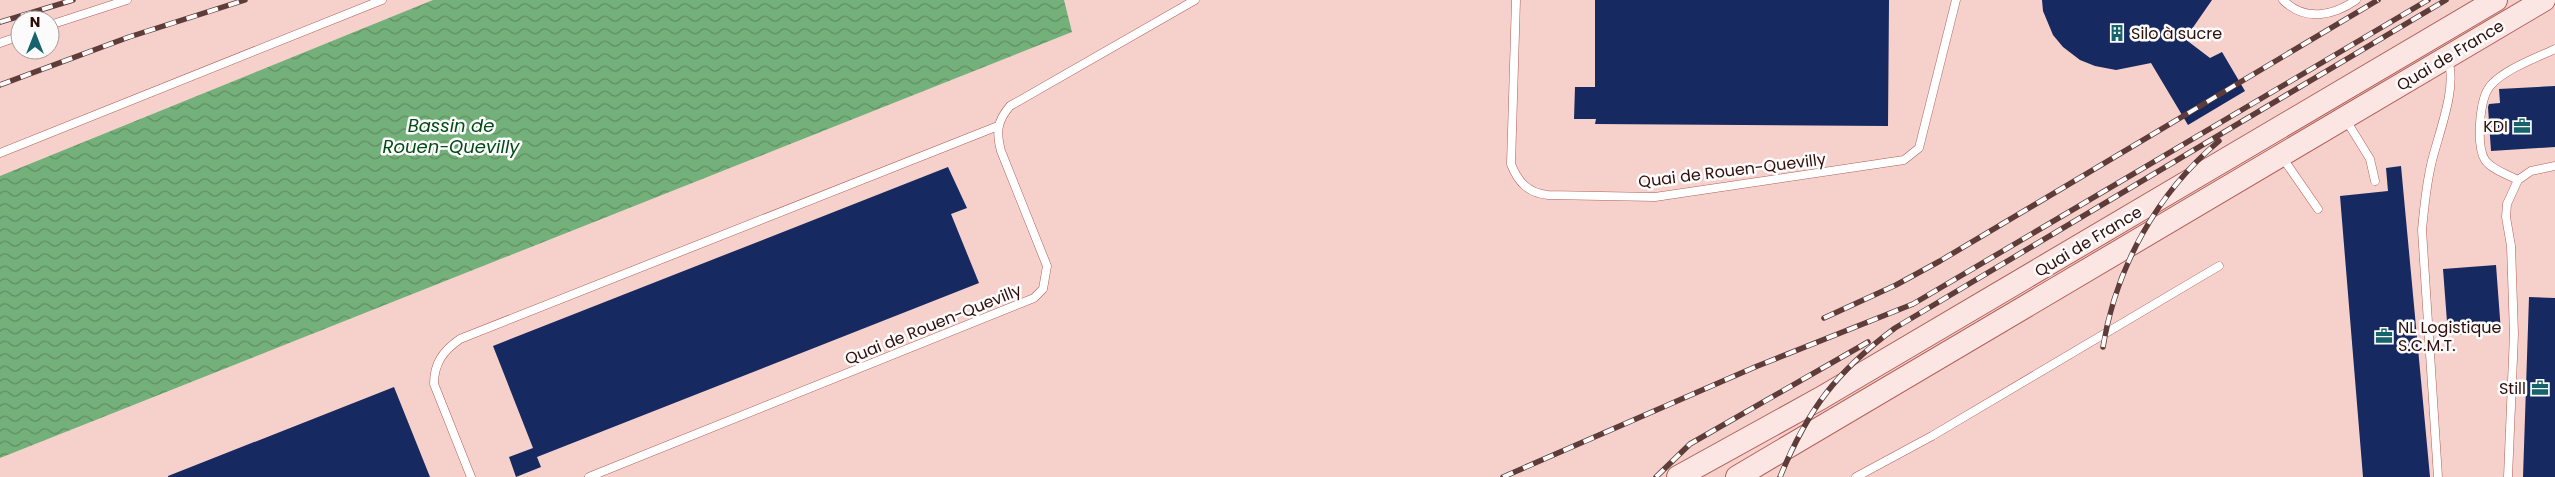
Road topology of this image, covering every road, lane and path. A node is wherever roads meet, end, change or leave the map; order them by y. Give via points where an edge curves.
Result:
1 (126, 0) edge
2 (382, 0) edge
3 (1195, 0) edge
4 (1516, 0) edge
5 (1956, 0) edge
6 (2283, 0) edge
7 (2356, 0) edge
8 (2496, 0) edge
9 (2544, 0) edge
10 (60, 22) edge
11 (2555, 49) edge
12 (2447, 57) junction
13 (2345, 118) junction
14 (998, 126) junction
15 (0, 153) edge
16 (2281, 155) junction
17 (2555, 166) edge
18 (2518, 180) junction
19 (2375, 181) dead end
20 (2318, 210) dead end
21 (2219, 266) dead end
22 (1768, 426) junction
23 (471, 477) edge
24 (589, 477) edge
25 (1678, 477) edge
26 (1708, 477) edge
27 (1737, 477) edge
28 (1856, 477) edge
29 (2438, 477) edge
30 (2508, 477) edge

1 - 10 lane
2 - 15 lane
3 - 14 lane via 1010,106 1000,117
4 - 5 lane, Quai de Rouen-Quevilly via 1511,164 1522,184 1535,194 1655,197 1904,160 1919,148
6 - 7 lane via 2293,10 2308,14 2344,9
8 - 22 main road, Quai de France via 1821,398
9 - 12 main road, Quai de France
11 - 18 lane via 2524,63 2492,84 2482,101 2482,153 2491,166
12 - 13 main road, Quai de France
12 - 29 lane via 2451,81 2430,166 2422,230
13 - 16 main road, Quai de France
13 - 19 lane via 2370,159
14 - 23 lane via 460,339 440,357 434,371 434,384
14 - 24 lane, Quai de Rouen-Quevilly via 1001,151 1047,266 1042,289 1034,298
16 - 20 lane
16 - 27 main road, Quai de France
17 - 18 lane via 2531,171
18 - 30 lane via 2507,204 2506,216 2511,246 2514,334
21 - 28 lane via 1932,436
22 - 25 main road, Quai de France
22 - 26 main road via 1741,458

